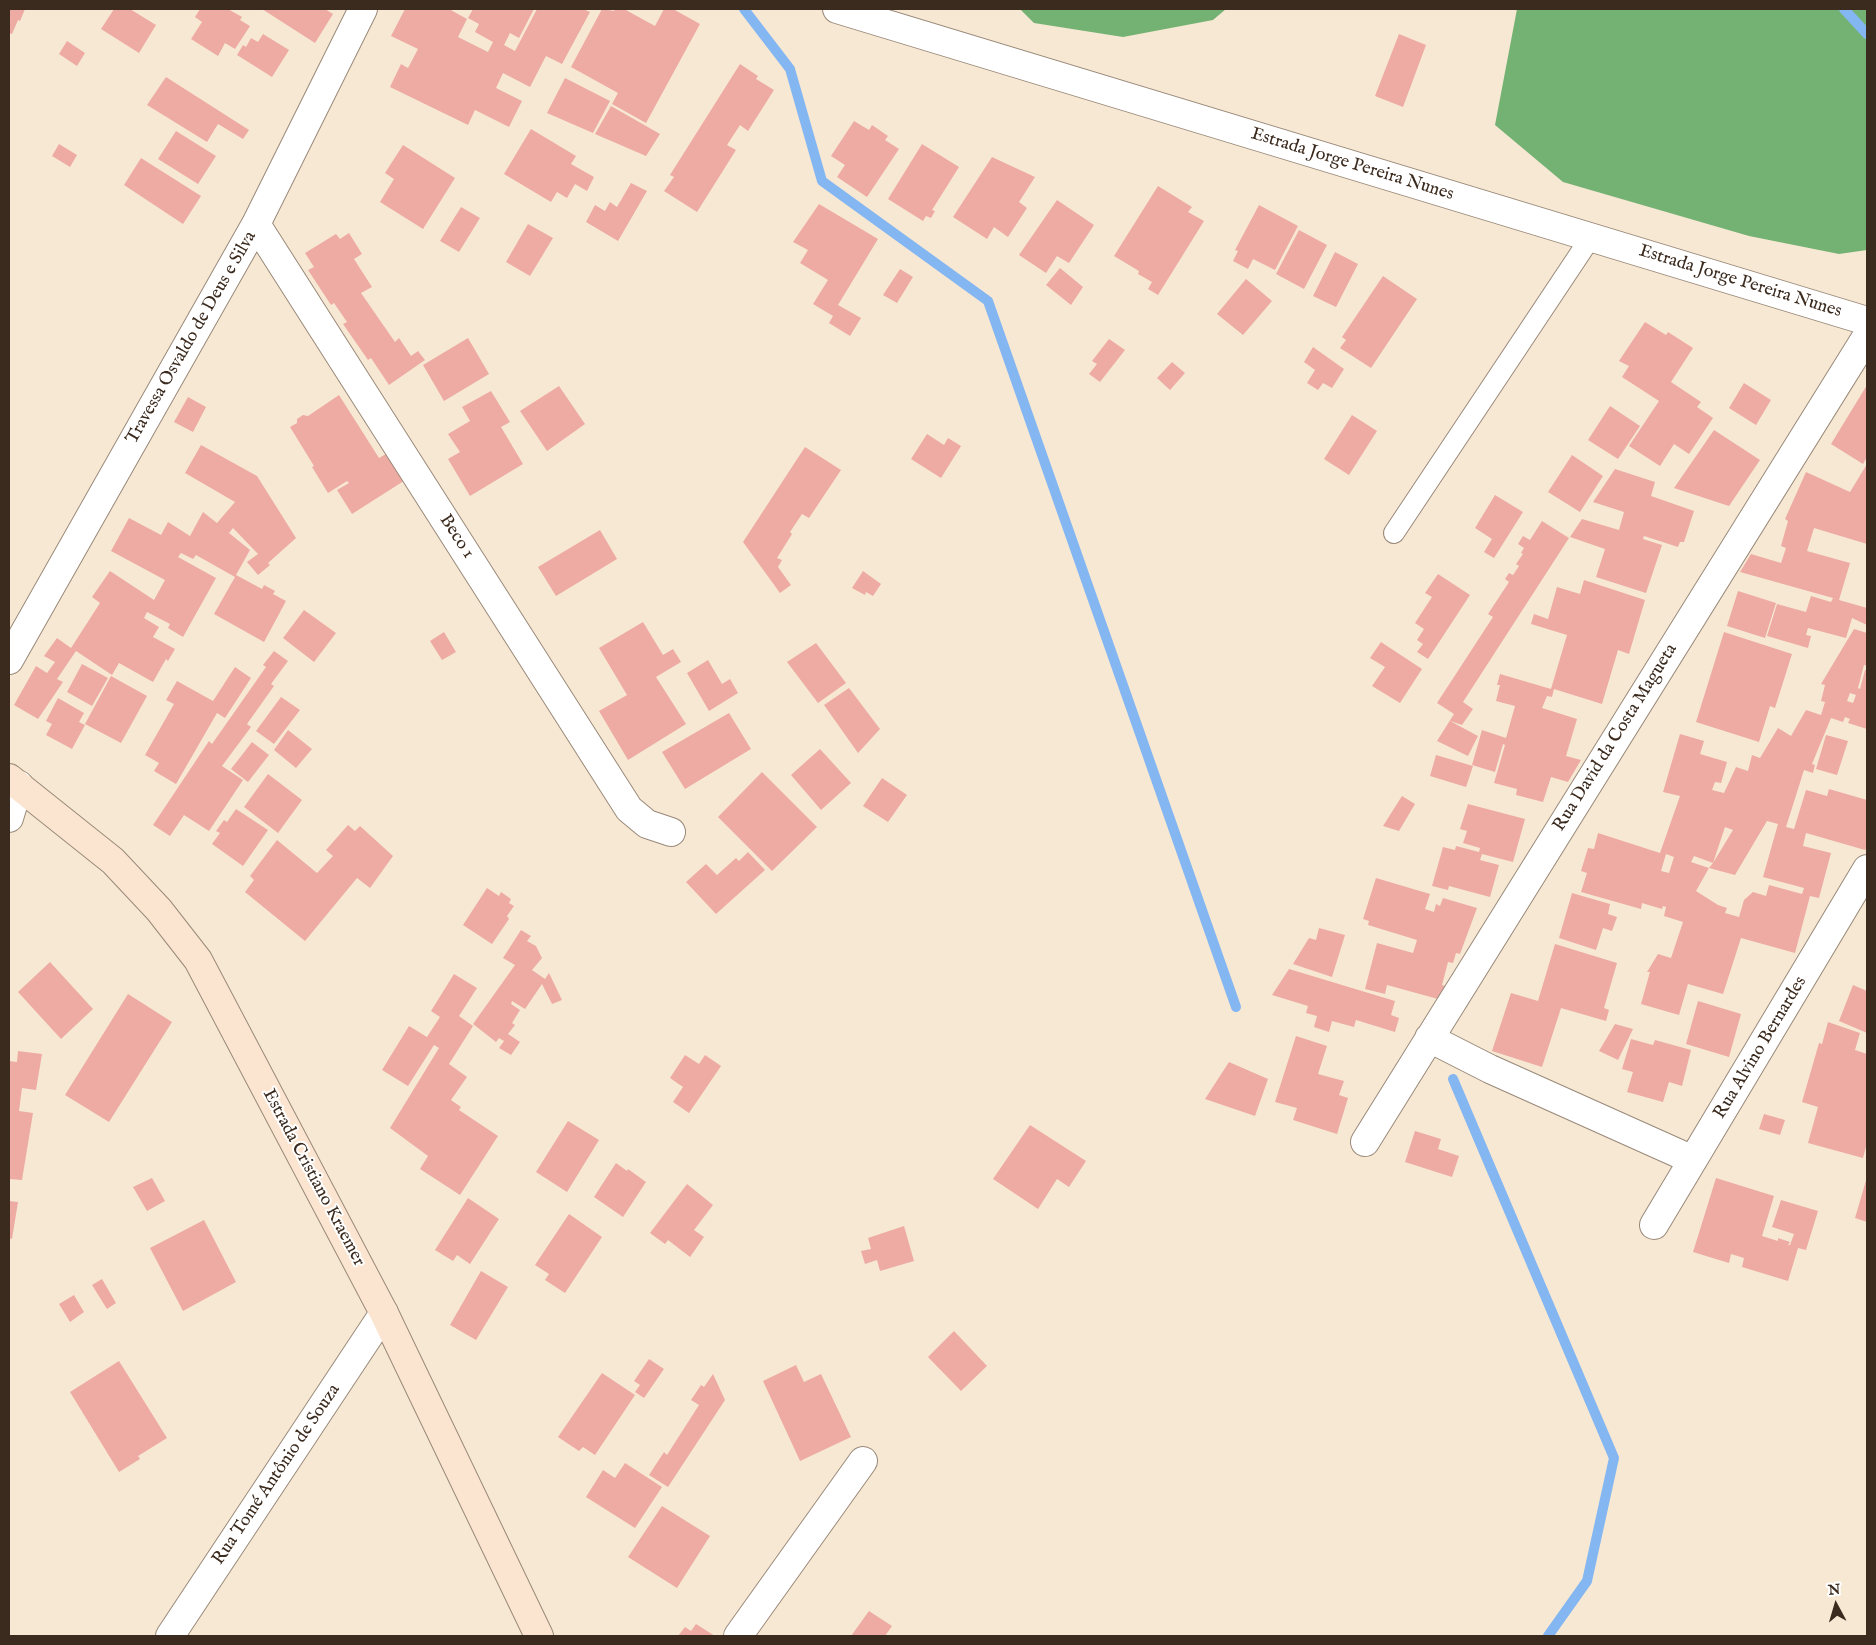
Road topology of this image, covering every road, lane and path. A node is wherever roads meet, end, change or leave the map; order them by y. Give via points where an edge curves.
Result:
1 (363, 9) edge
2 (837, 9) edge
3 (256, 224) junction
4 (1591, 237) junction
5 (1867, 321) edge
6 (1867, 336) edge
7 (1394, 533) dead end
8 (9, 660) edge
9 (14, 782) edge
10 (9, 818) edge
11 (671, 832) dead end
12 (1867, 869) edge
13 (1430, 1038) junction
14 (1365, 1142) dead end
15 (1693, 1160) junction
16 (1654, 1225) dead end
17 (384, 1313) junction
18 (863, 1461) dead end
19 (170, 1636) edge
20 (539, 1636) edge
21 (738, 1636) edge

1 - 3 street, Travessa Osvaldo de Deus e Silva
2 - 4 street, Estrada Jorge Pereira Nunes
3 - 8 street, Travessa Osvaldo de Deus e Silva
3 - 11 street, Beco 1 via 629,809 647,824
4 - 5 street, Estrada Jorge Pereira Nunes
4 - 7 lane
6 - 13 street, Rua David da Costa Magueta
9 - 10 street
9 - 17 main road, Estrada Cristiano Kraemer via 114,861 159,910 198,960
12 - 15 street, Rua Alvino Bernardes
13 - 14 street, Rua David da Costa Magueta
13 - 15 street via 1490,1069
15 - 16 street, Rua Alvino Bernardes
17 - 19 street, Rua Tomé Antônio de Souza
17 - 20 main road, Estrada Cristiano Kraemer
18 - 21 street

